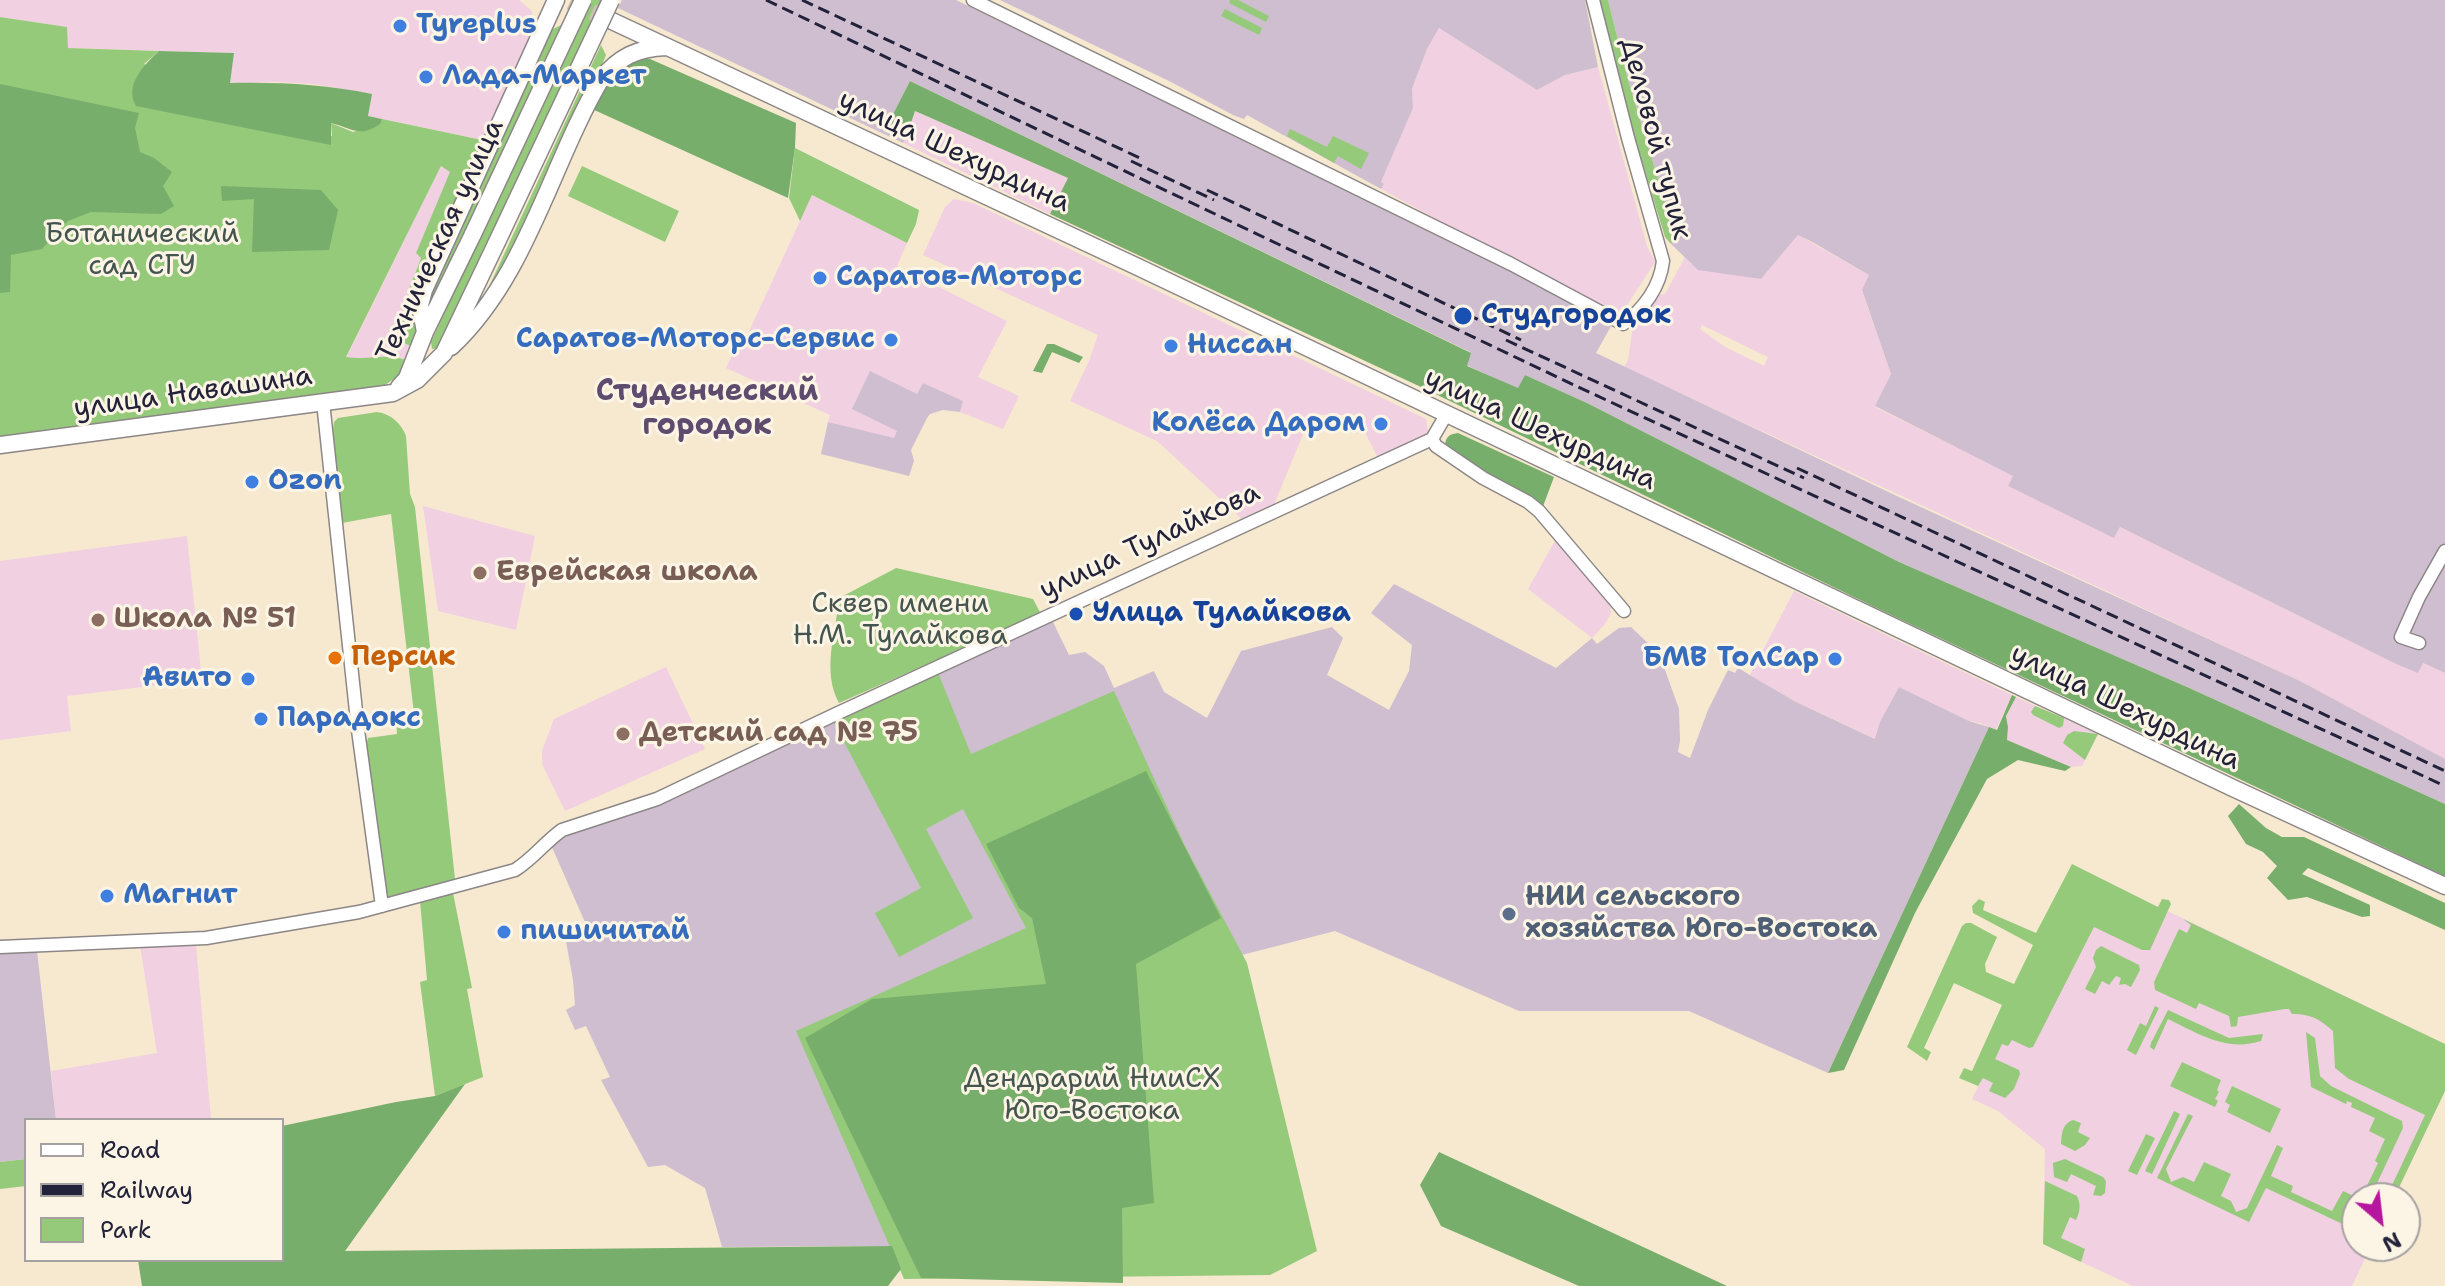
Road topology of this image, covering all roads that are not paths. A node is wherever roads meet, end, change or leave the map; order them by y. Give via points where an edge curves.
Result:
1 (569, 0) edge
2 (611, 0) edge
3 (973, 0) edge
4 (1593, 0) edge
5 (612, 21) tunnel mouth
6 (668, 47) junction
7 (424, 337) junction
8 (442, 355) junction
9 (393, 393) junction
10 (323, 402) junction
11 (1446, 415) junction
12 (1432, 439) junction
13 (0, 445) edge
14 (2445, 551) edge
15 (1624, 611) dead end
16 (2419, 643) dead end
17 (2445, 886) edge
18 (382, 906) junction
19 (0, 947) edge

1 - 7 main road, Техническая улица, bridge via 473,234
1 - 7 main road via 424,290
2 - 8 main road, Техническая улица, bridge
3 - 4 street, Деловой тупик via 1623,324 1656,288 1663,261
5 - 6 main road, улица Шехурдина
6 - 8 main road via 634,51 601,79 505,281
6 - 11 main road, улица Шехурдина
7 - 8 street via 425,358
7 - 9 main road, Техническая улица via 407,378
8 - 9 main road, Техническая улица via 417,380
9 - 10 main road, улица Навашина
10 - 13 main road, улица Навашина
10 - 18 street
11 - 12 street
11 - 17 main road, улица Шехурдина
12 - 15 street via 1539,511
12 - 18 street, улица Тулайкова via 657,799 562,830 515,870
14 - 16 street via 2401,637
18 - 19 street, улица Тулайкова via 206,938

